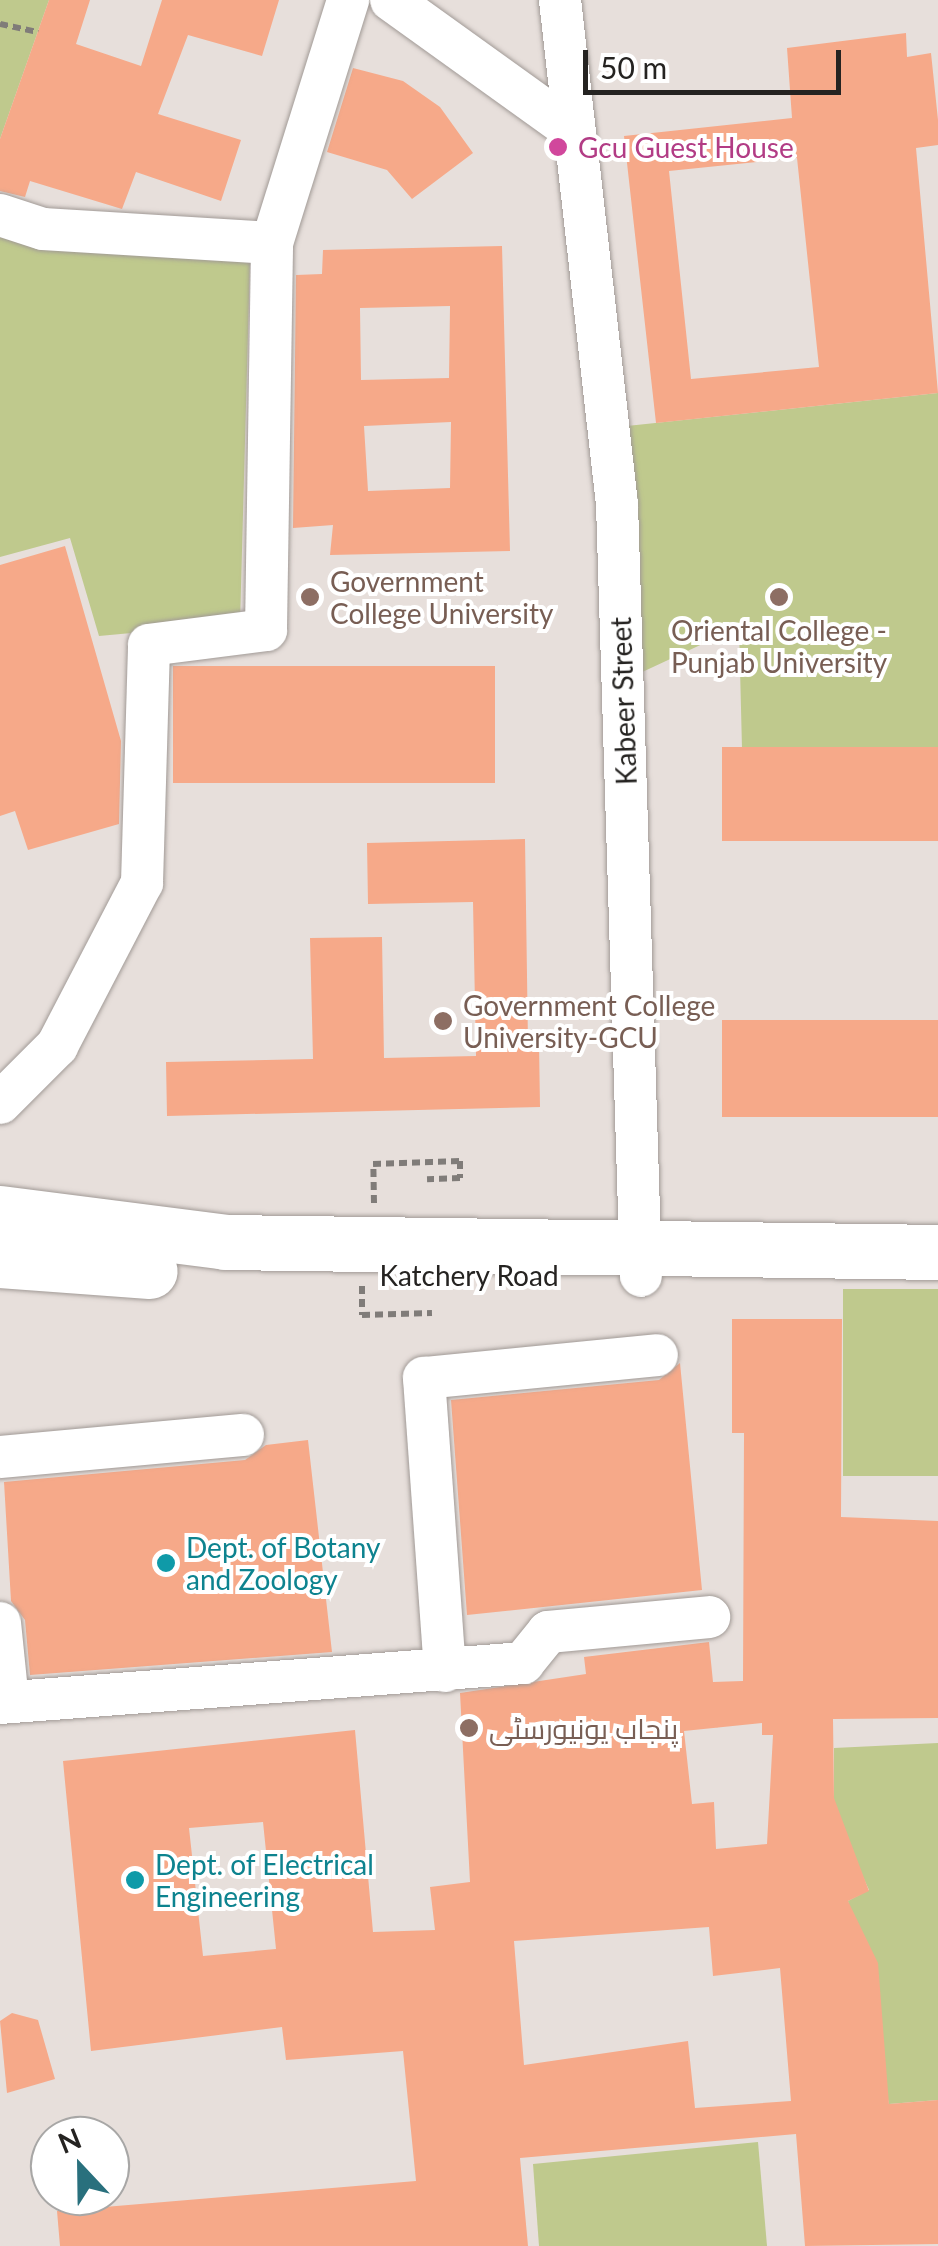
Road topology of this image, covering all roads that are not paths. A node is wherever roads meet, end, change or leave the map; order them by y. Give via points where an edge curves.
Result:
1 (348, 0) edge
2 (391, 0) edge
3 (560, 0) edge
4 (569, 128) junction
5 (0, 215) edge
6 (272, 243) junction
7 (0, 1103) edge
8 (0, 1213) edge
9 (938, 1252) edge
10 (640, 1260) junction
11 (9, 1265) edge
12 (938, 1279) edge
13 (656, 1356) dead end
14 (243, 1435) dead end
15 (0, 1457) edge
16 (709, 1616) dead end
17 (0, 1622) edge
18 (444, 1671) junction
19 (4, 1703) edge

1 - 6 street
2 - 4 street
3 - 4 street, Kabeer Street
4 - 10 street, Kabeer Street via 617,504
5 - 6 street via 43,229
6 - 7 street via 266,630 149,645 142,883 57,1046
8 - 10 main road via 225,1242
9 - 10 main road
10 - 11 main road, Katchery Road via 361,1274
10 - 12 main road, Katchery Road
13 - 18 street via 424,1378
14 - 15 street
16 - 18 street via 548,1632 523,1663
17 - 19 street
18 - 19 street

